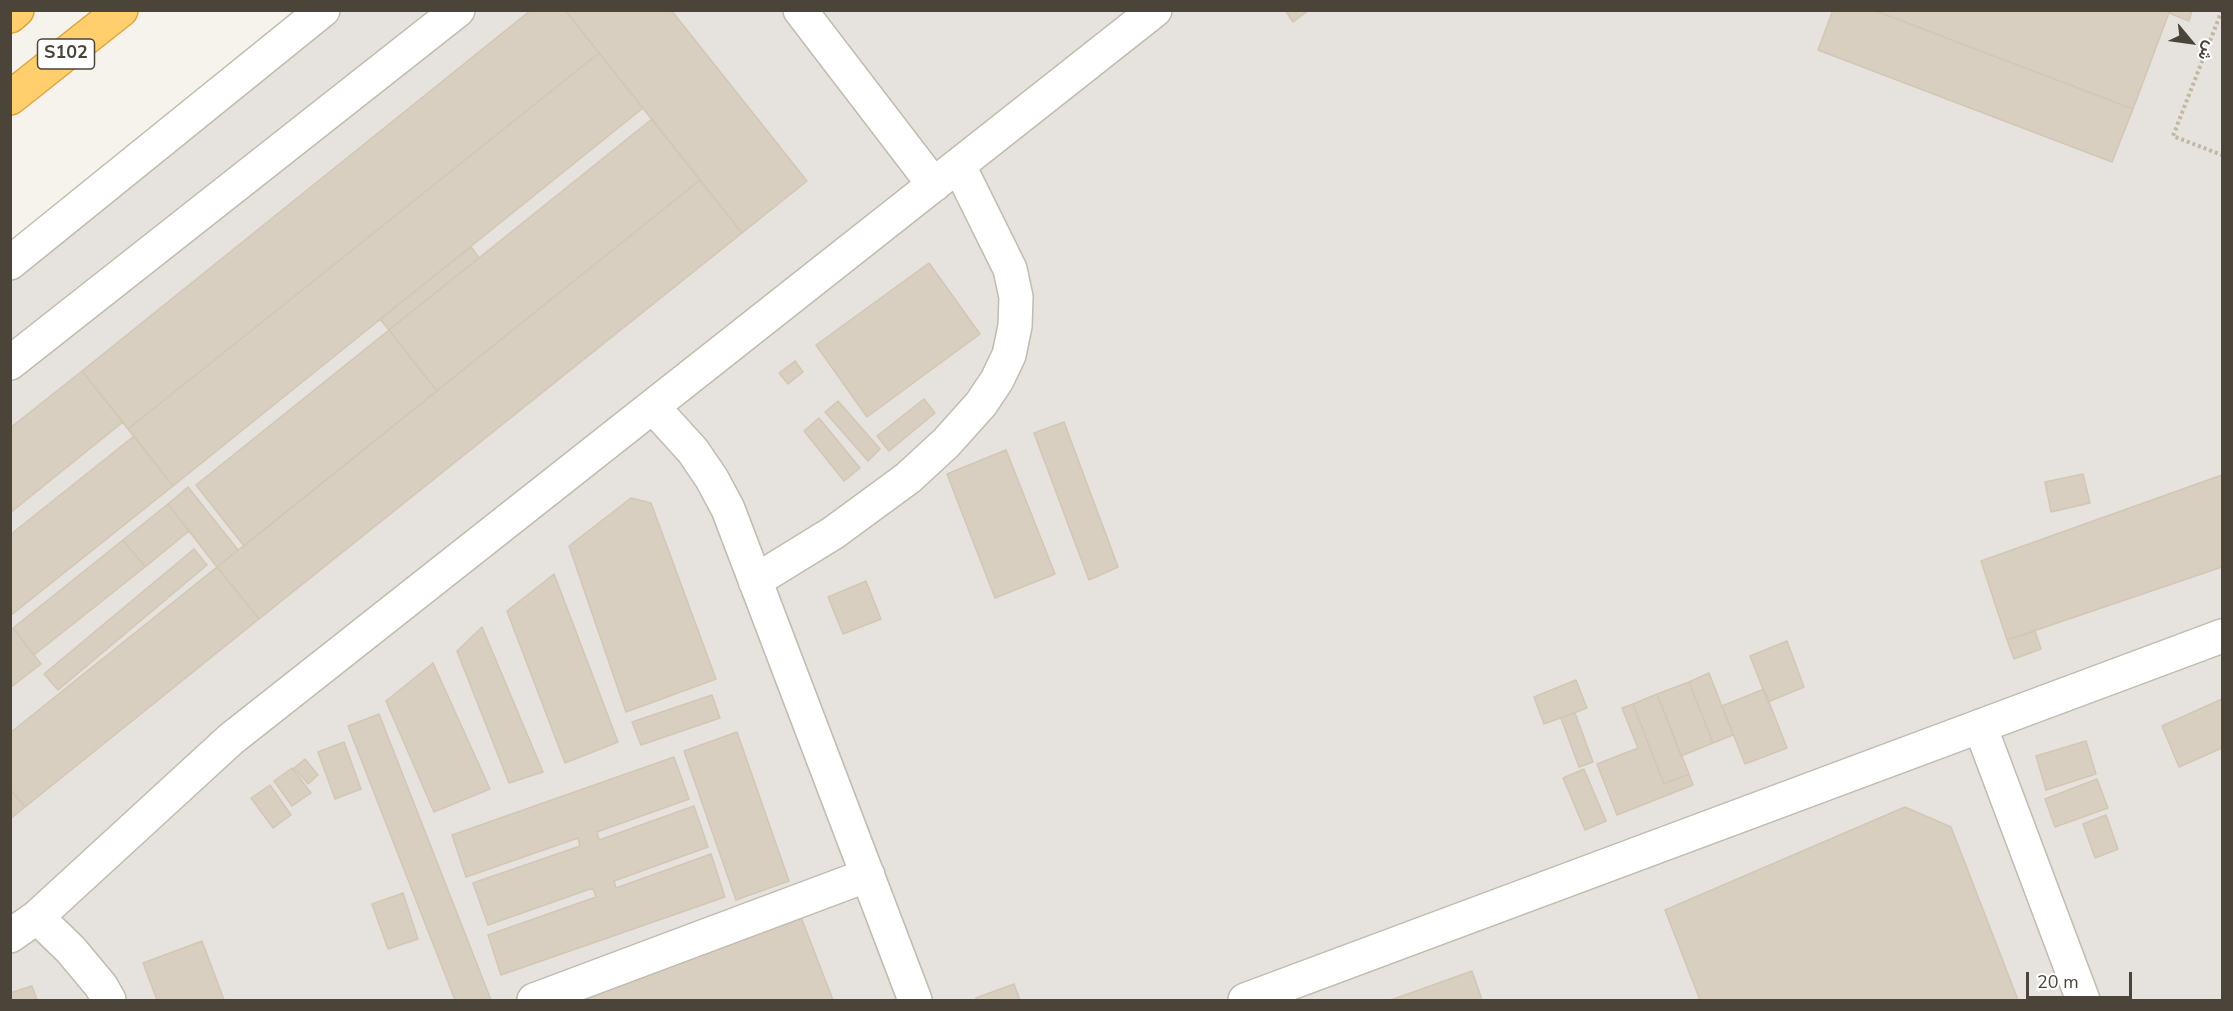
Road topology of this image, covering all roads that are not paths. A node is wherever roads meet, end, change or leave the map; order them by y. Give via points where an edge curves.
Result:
1 (17, 10) edge
2 (121, 10) edge
3 (323, 10) edge
4 (458, 10) edge
5 (800, 10) edge
6 (1155, 10) edge
7 (10, 16) edge
8 (10, 98) edge
9 (946, 176) junction
10 (10, 263) edge
11 (10, 363) edge
12 (653, 407) junction
13 (755, 581) junction
14 (2223, 636) edge
15 (1980, 726) junction
16 (867, 875) junction
17 (37, 917) junction
18 (10, 936) edge
19 (109, 1000) edge
20 (534, 1000) edge
21 (915, 1000) edge
22 (1245, 1000) edge
23 (2083, 1000) edge

1 - 7 highway
2 - 8 highway, S102
3 - 10 street
4 - 11 street
5 - 9 street
6 - 9 street
9 - 12 street
9 - 13 street via 1010,269 1016,297 1015,326 997,380 946,443 908,478 833,533
12 - 13 street via 693,451 712,479 728,509
12 - 17 street via 231,739
13 - 16 street
14 - 15 street
15 - 22 street
15 - 23 street
16 - 20 street
16 - 21 street
17 - 18 street
17 - 19 street via 71,950

